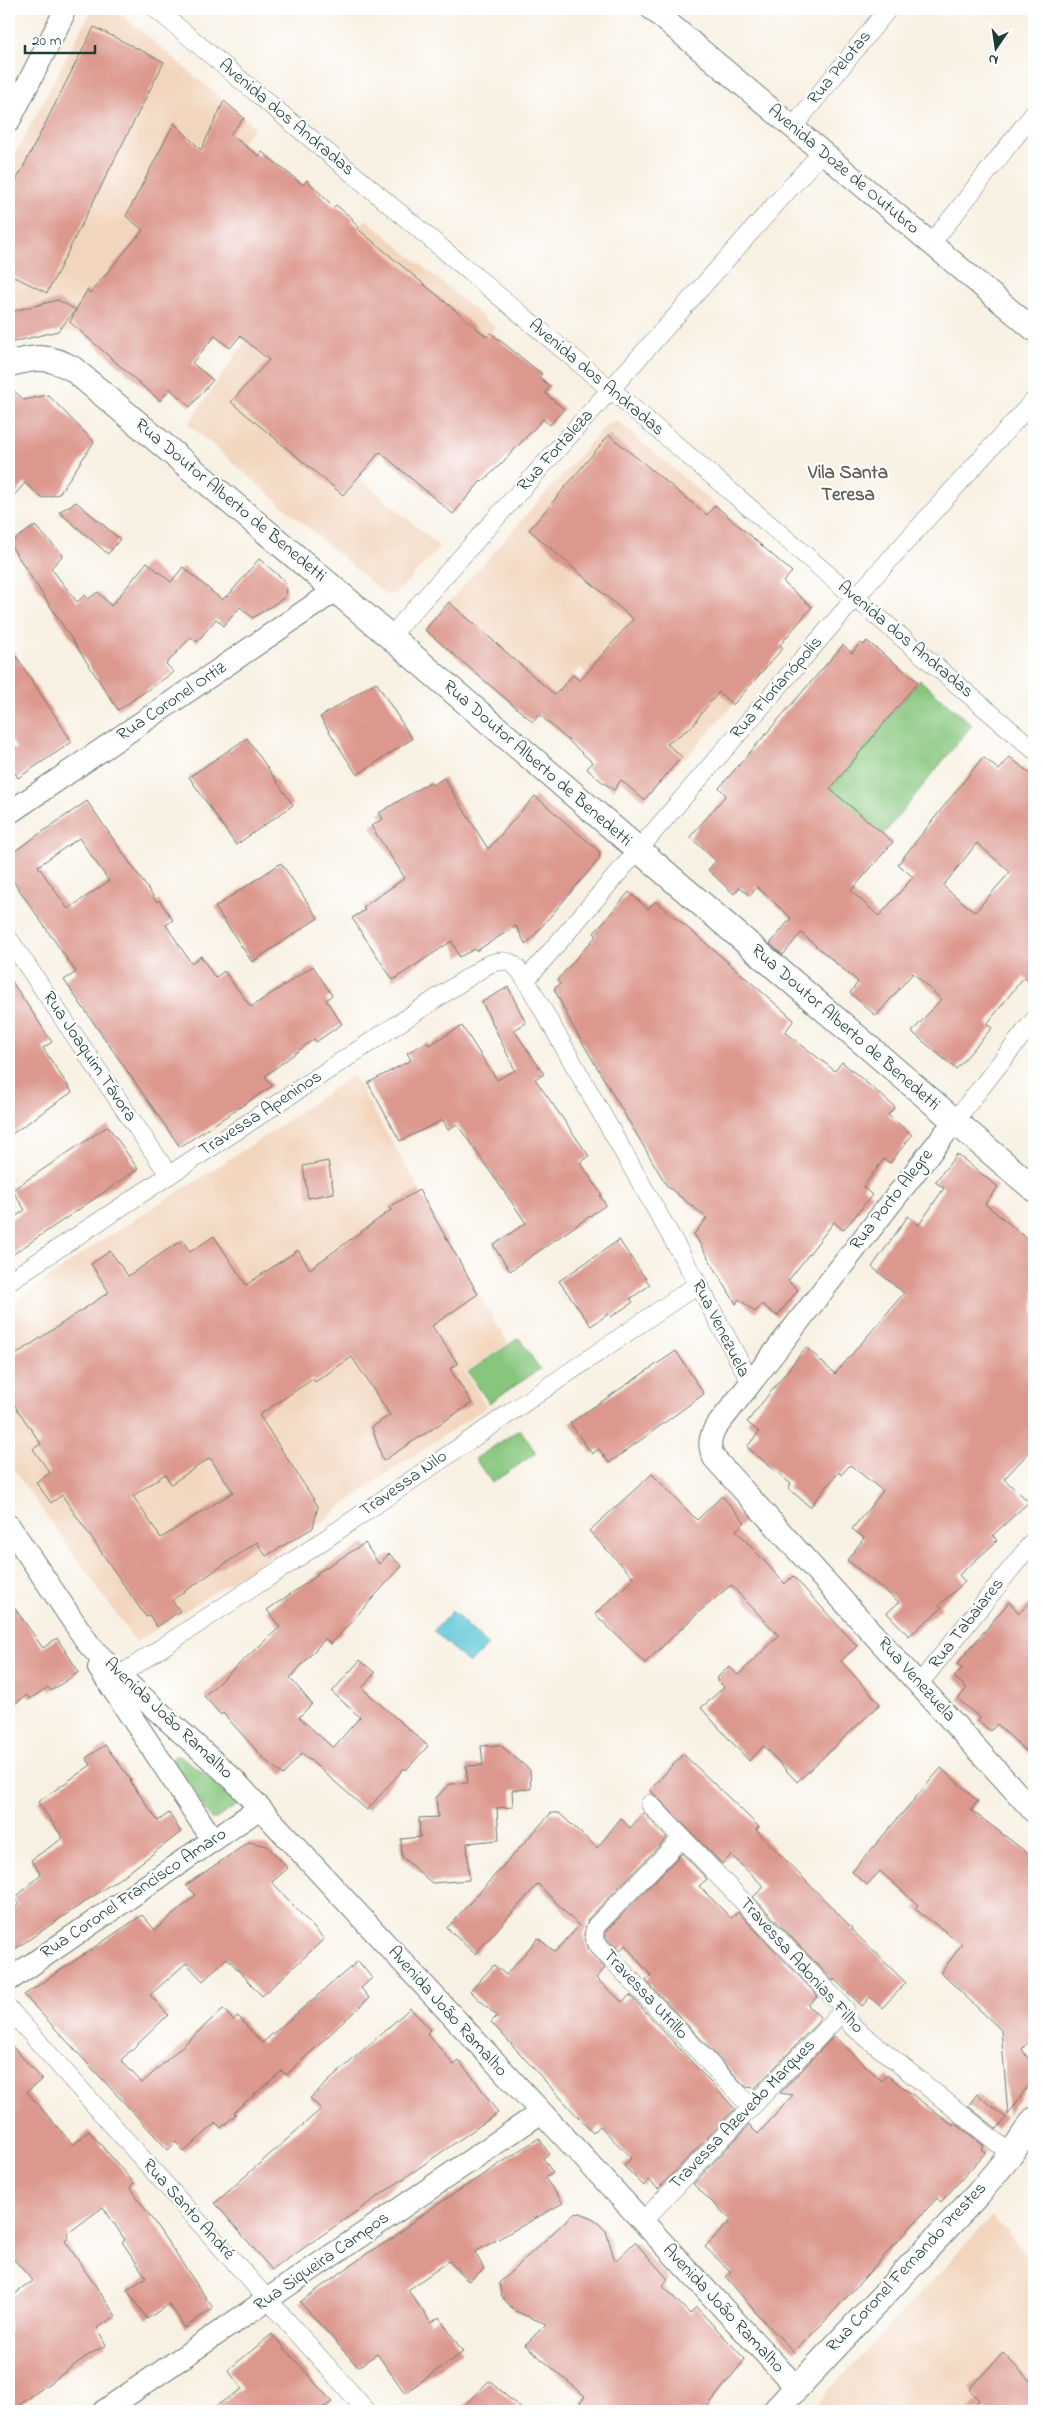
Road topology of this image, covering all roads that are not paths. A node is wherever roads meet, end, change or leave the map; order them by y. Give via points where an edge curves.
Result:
1 (64, 9) edge
2 (156, 9) edge
3 (652, 9) edge
4 (888, 9) edge
5 (1034, 113) edge
6 (9, 122) edge
7 (793, 127) junction
8 (822, 152) junction
9 (931, 244) junction
10 (1034, 330) edge
11 (20, 361) edge
12 (610, 390) junction
13 (1034, 400) edge
14 (336, 590) junction
15 (855, 598) junction
16 (390, 637) junction
17 (1034, 750) edge
18 (9, 813) edge
19 (637, 850) junction
20 (9, 939) edge
21 (521, 973) junction
22 (1034, 1020) edge
23 (954, 1122) junction
24 (169, 1174) junction
25 (1034, 1189) edge
26 (9, 1281) edge
27 (698, 1284) junction
28 (750, 1381) junction
29 (9, 1526) edge
30 (1034, 1540) edge
31 (113, 1679) junction
32 (919, 1684) junction
33 (650, 1804) dead end
34 (260, 1808) junction
35 (1034, 1812) edge
36 (682, 1838) junction
37 (214, 1840) junction
38 (9, 1980) edge
39 (9, 2009) edge
40 (845, 2009) junction
41 (750, 2106) junction
42 (540, 2112) junction
43 (1034, 2120) edge
44 (1011, 2154) junction
45 (642, 2222) junction
46 (268, 2300) junction
47 (796, 2387) junction
48 (104, 2411) edge
49 (367, 2411) edge
50 (774, 2411) edge

1 - 6 street
2 - 12 street, Avenida dos Andradas
3 - 7 street, Avenida Doze de Outubro
4 - 7 street, Rua Pelotas
5 - 9 street
7 - 8 street, Avenida Doze de Outubro
8 - 9 street, Avenida Doze de Outubro
8 - 12 street, Rua Fortaleza
9 - 10 street, Avenida Doze de Outubro
11 - 14 main road, Rua Doutor Alberto de Benedetti via 46,358 72,369
12 - 15 street, Avenida dos Andradas
12 - 16 street, Rua Fortaleza
13 - 15 street, Rua Florianópolis
14 - 16 main road, Rua Doutor Alberto de Benedetti
14 - 18 street, Rua Coronel Ortiz
15 - 17 street, Avenida dos Andradas
15 - 19 street, Rua Florianópolis
16 - 19 main road, Rua Doutor Alberto de Benedetti
19 - 21 street, Rua Florianópolis
19 - 23 main road, Rua Doutor Alberto de Benedetti
20 - 24 street, Rua Joaquim Távora
21 - 24 street, Travessa Apeninos via 500,961 487,965
21 - 27 street, Rua Venezuela
22 - 23 street, Rua Porto Alegre
23 - 25 main road, Rua Doutor Alberto de Benedetti
23 - 28 street, Rua Porto Alegre
24 - 26 street, Travessa Apeninos
27 - 28 street, Rua Venezuela
27 - 31 street, Travessa Nilo via 305,1553
28 - 32 street, Rua Venezuela via 714,1430 710,1449 714,1458
29 - 31 street, Avenida João Ramalho via 90,1646 94,1660
30 - 32 street, Rua Tabaiares
31 - 34 street, Avenida João Ramalho via 234,1780
31 - 37 street, Avenida João Ramalho
32 - 35 street, Rua Venezuela
33 - 36 street, Travessa Adonias Filho
34 - 37 street, Rua Coronel Francisco Amaro
34 - 42 street, Avenida João Ramalho
36 - 40 street, Travessa Adonias Filho
36 - 41 street, Travessa Utrillo via 596,1926 594,1938
37 - 38 street, Rua Coronel Francisco Amaro
39 - 46 street, Rua Santo André
40 - 41 street, Travessa Azevedo Marques
40 - 44 street, Travessa Adonias Filho via 851,2025
41 - 45 street, Travessa Azevedo Marques
42 - 45 street, Avenida João Ramalho
42 - 46 street, Rua Siqueira Campos
43 - 44 main road, Rua Coronel Fernando Prestes
44 - 47 main road, Rua Coronel Fernando Prestes via 978,2194
45 - 47 street, Avenida João Ramalho
46 - 48 street, Rua Siqueira Campos
46 - 49 street, Rua Santo André
47 - 50 main road, Rua Coronel Fernando Prestes

